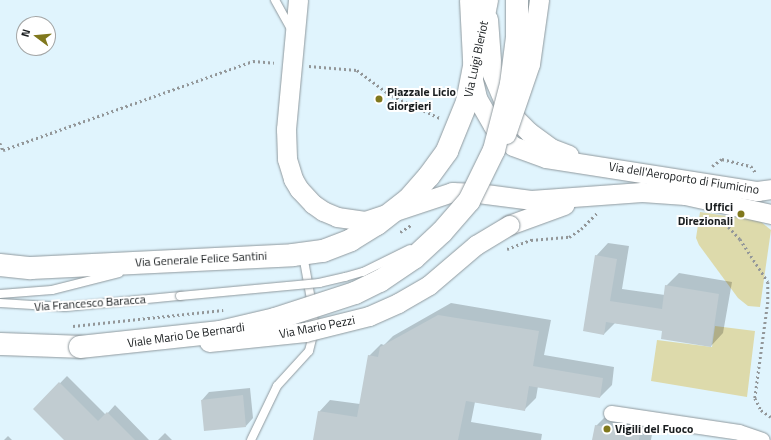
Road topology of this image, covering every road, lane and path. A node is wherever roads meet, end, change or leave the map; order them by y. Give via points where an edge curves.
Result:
1 (275, 0) edge
2 (517, 0) edge
3 (539, 0) edge
4 (481, 2) edge
5 (294, 5) edge
6 (294, 36) junction
7 (292, 64) junction
8 (473, 80) junction
9 (459, 125) junction
10 (0, 143) edge
11 (596, 164) junction
12 (707, 175) junction
13 (480, 181) junction
14 (767, 183) edge
15 (617, 193) junction
16 (469, 201) junction
17 (392, 213) junction
18 (771, 214) edge
19 (719, 219) dead end
20 (303, 254) junction
21 (206, 260) junction
22 (0, 266) edge
23 (0, 294) edge
24 (0, 303) edge
25 (314, 319) junction
26 (0, 344) edge
27 (80, 347) junction
28 (611, 413) dead end
29 (771, 417) edge
30 (251, 440) edge
31 (762, 440) edge

1 - 6 lane
2 - 13 main road, bridge via 517,37 510,90 494,150
3 - 13 street, bridge via 530,64 523,90 503,139
4 - 8 main road, Via Luigi Bleriot
4 - 11 street via 492,74 507,110 529,132 551,148
5 - 6 street
6 - 7 street
7 - 9 path via 357,70 374,85 410,106
7 - 10 path via 253,61 3,150
7 - 17 street via 286,146 290,169 300,189 313,204 337,217 365,220
8 - 9 main road, Via Luigi Bleriot
8 - 11 street via 486,116 500,135 513,146 546,158
9 - 17 main road, Via Luigi Bleriot via 439,164 418,191
11 - 12 street, Via dell'Aeroporto di Fiumicino
12 - 14 street, Via dell'Aeroporto di Fiumicino via 757,191
12 - 14 path via 722,159 751,166
13 - 16 main road, Viale Mario De Bernardi, bridge
15 - 17 street via 530,200 452,192
15 - 18 street, Via dell'Aeroporto di Fiumicino via 685,195
15 - 27 street, Via Mario Pezzi, bridge via 556,207 509,225 476,245 419,292 388,308 356,320 305,332 233,340
16 - 24 lane, Via Francesco Baracca, bridge via 422,241 363,272 319,283 65,307
16 - 27 main road, Viale Mario De Bernardi, bridge via 414,258 380,281 343,298 289,316 220,332
17 - 20 main road, Via Generale Felice Santini via 340,244
19 - 29 path via 740,239 768,282 768,302 755,398 761,410
20 - 21 main road, Via Generale Felice Santini
20 - 25 lane
21 - 22 main road, Via Generale Felice Santini via 31,268
21 - 23 lane via 119,272 52,290
25 - 26 lane via 95,352 24,352 3,348
25 - 30 lane via 313,340 309,351 277,386
26 - 27 main road, Viale Mario De Bernardi
28 - 31 street via 726,430

